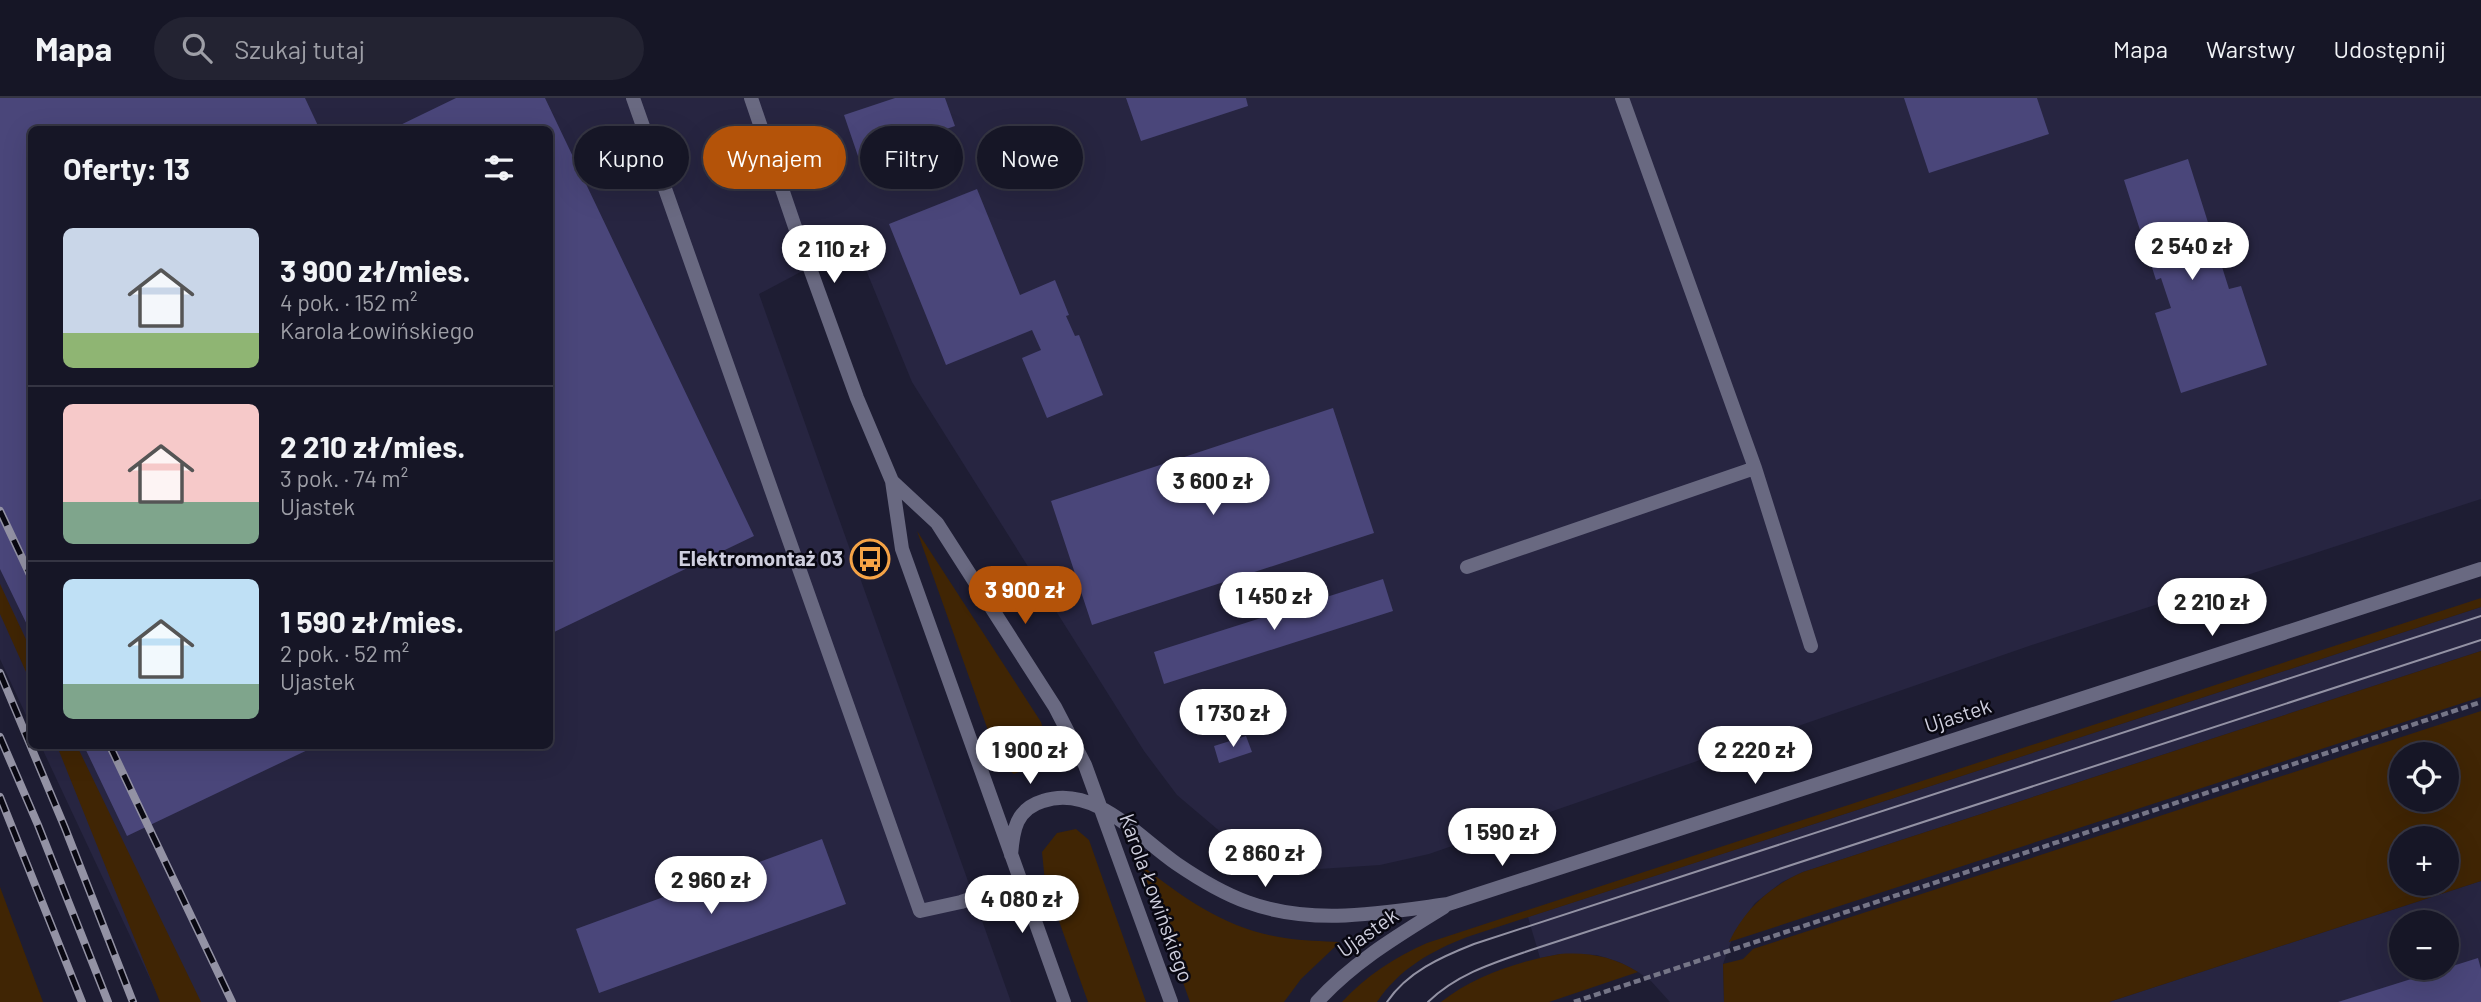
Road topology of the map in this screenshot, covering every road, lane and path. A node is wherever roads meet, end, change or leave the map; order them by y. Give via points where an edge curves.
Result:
1 (633, 98) edge
2 (751, 98) edge
3 (1622, 98) edge
4 (1755, 468) junction
5 (892, 481) junction
6 (1467, 567) dead end
7 (2481, 569) edge
8 (1811, 646) dead end
9 (2481, 702) edge
10 (1101, 808) junction
11 (1011, 855) junction
12 (1022, 882) junction
13 (1448, 904) junction
14 (1064, 1002) edge
15 (1171, 1002) edge
16 (1317, 1002) edge
17 (1574, 1002) edge

1 - 12 street via 920,911
2 - 5 street, Karola Łowińskiego via 794,228
3 - 4 street
4 - 6 street
4 - 8 street
5 - 10 street, Karola Łowińskiego via 937,523 986,597 1055,707
5 - 11 street, Karola Łowińskiego via 902,549
7 - 13 street, Ujastek
9 - 17 path
10 - 11 street, Karola Łowińskiego via 1071,796 1035,803 1014,825
10 - 13 street, Ujastek via 1212,887 1282,912 1371,914
10 - 15 street, Karola Łowińskiego
11 - 12 street, Karola Łowińskiego
12 - 14 street, Karola Łowińskiego
13 - 16 street, Ujastek via 1364,959

